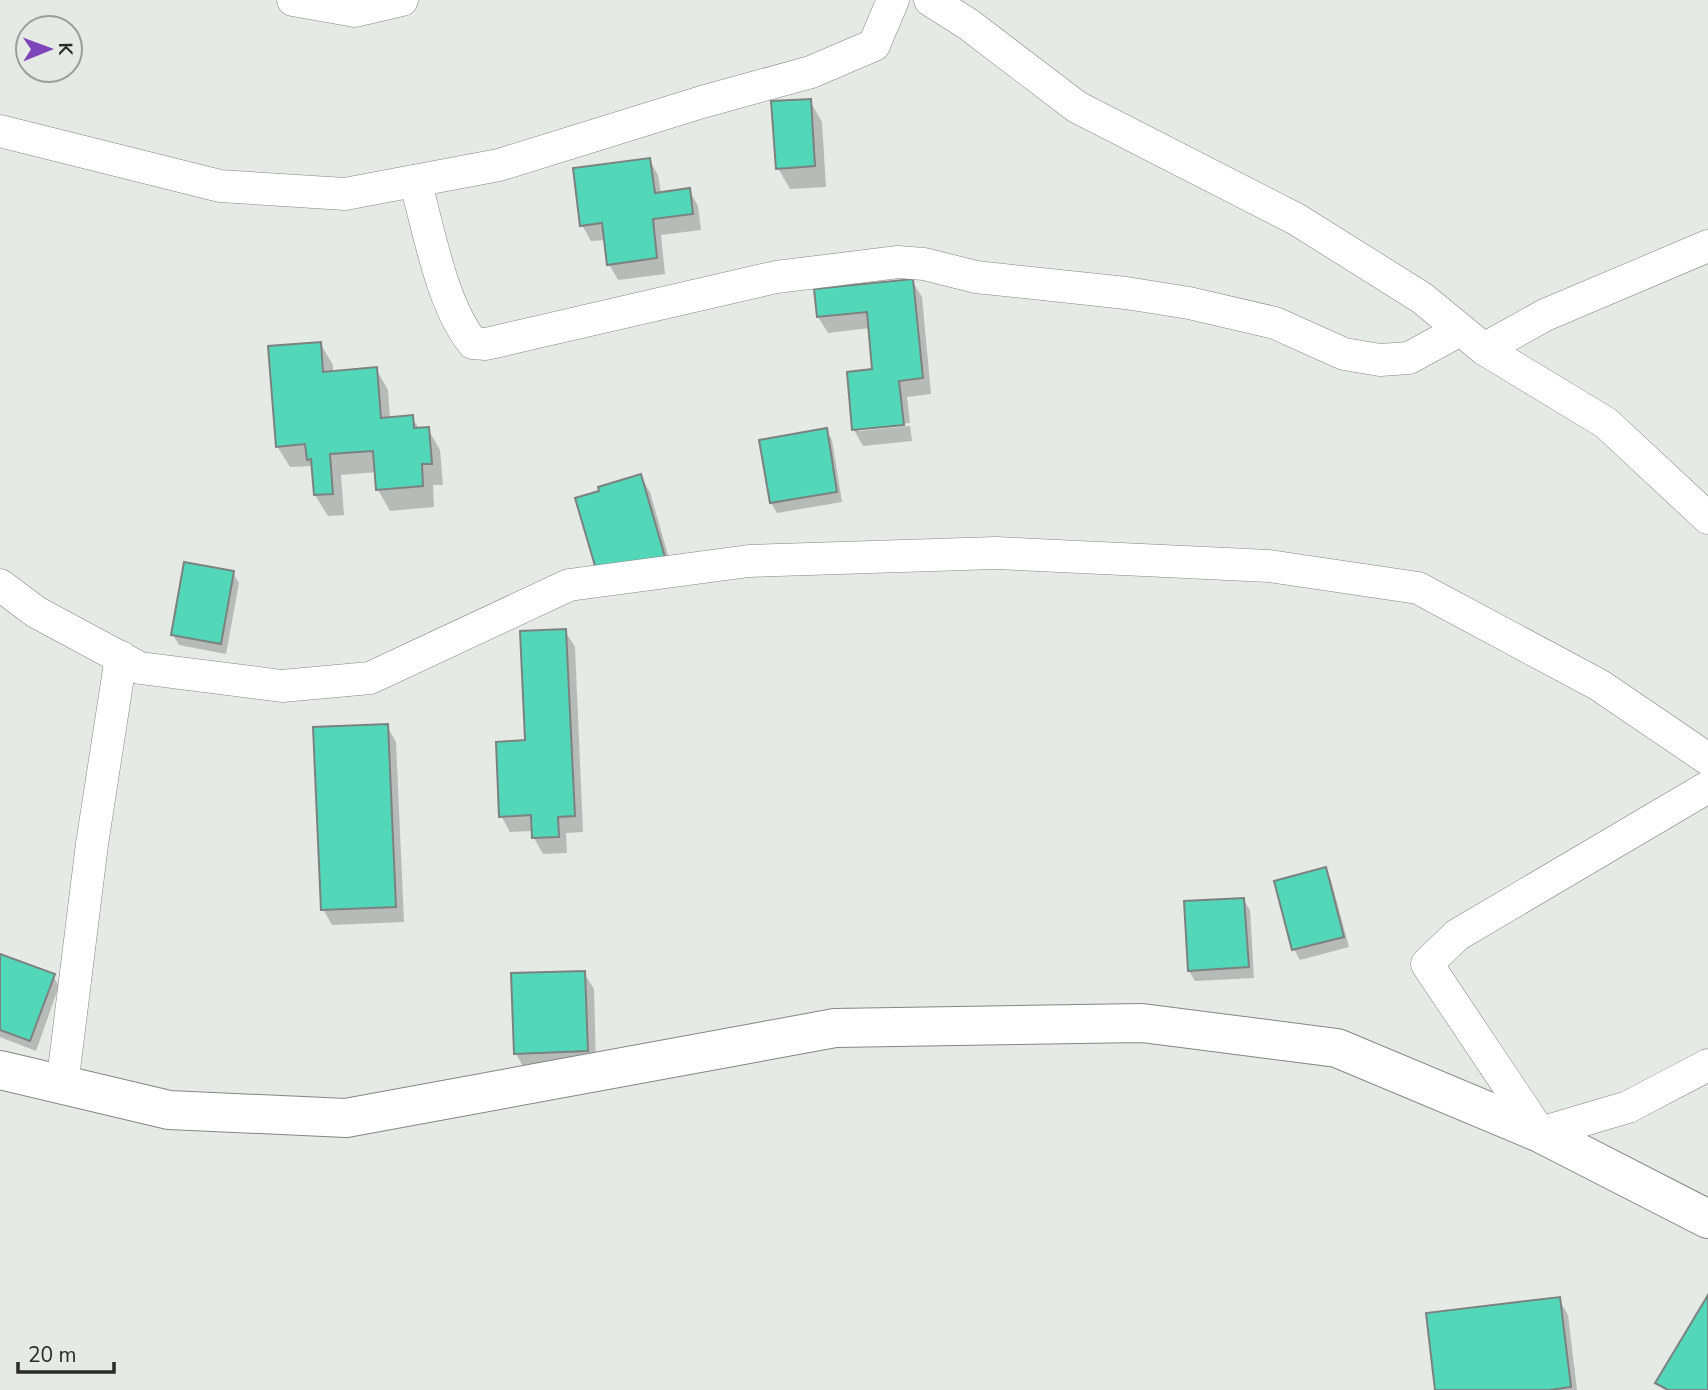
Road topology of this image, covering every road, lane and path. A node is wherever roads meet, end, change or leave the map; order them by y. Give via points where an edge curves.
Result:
1 (293, 0) edge
2 (402, 0) edge
3 (893, 0) edge
4 (930, 0) edge
5 (0, 131) edge
6 (415, 181) junction
7 (1708, 246) edge
8 (1472, 340) junction
9 (1708, 518) edge
10 (0, 586) edge
11 (121, 657) junction
12 (1708, 759) edge
13 (1708, 787) edge
14 (1708, 1065) edge
15 (0, 1070) edge
16 (62, 1087) junction
17 (1540, 1133) junction
18 (1708, 1219) edge

1 - 2 street via 355,11
3 - 6 street via 874,46 811,72 499,164
4 - 8 street via 1077,107 1296,219 1422,298
5 - 6 street via 220,186 345,194
6 - 8 street via 448,298 472,343 485,344 776,276 898,261 976,277 1189,303 1275,323 1344,354 1380,360 1409,358
7 - 8 street via 1545,315
8 - 9 street via 1606,423
10 - 11 street via 36,612
11 - 12 street via 140,668 282,686 370,678 569,586 749,561 996,553 1269,566 1418,588 1599,685
11 - 16 street
13 - 17 street via 1457,935 1427,964
14 - 17 street via 1628,1107
15 - 16 street
16 - 17 street via 169,1110 346,1118 835,1028 1142,1023 1337,1048
17 - 18 street

